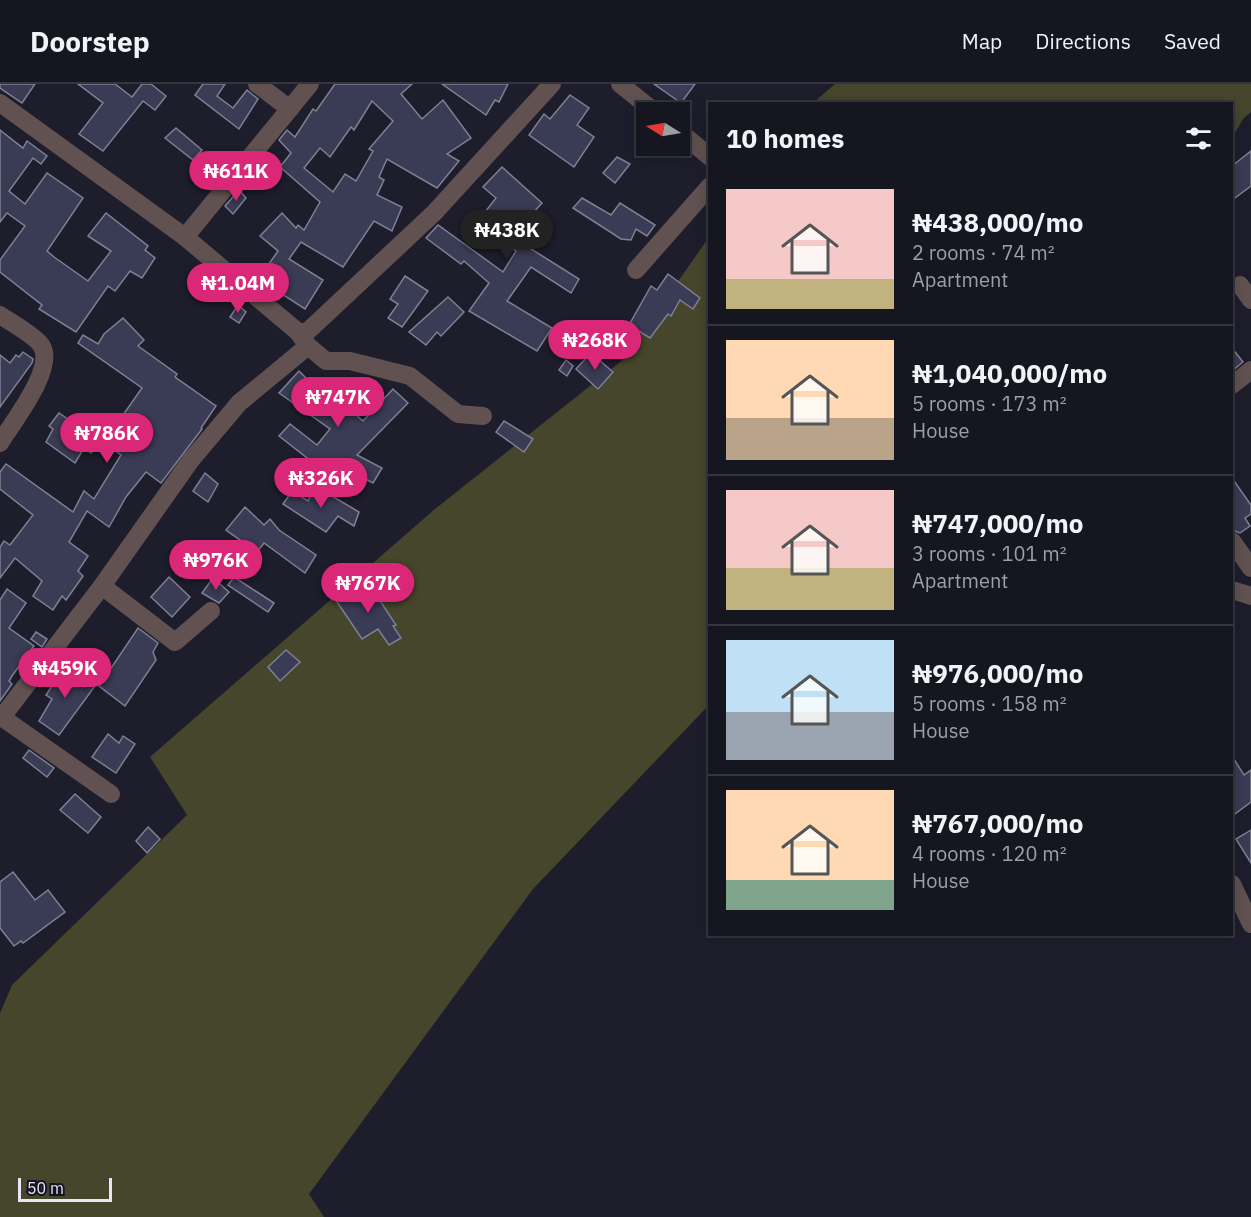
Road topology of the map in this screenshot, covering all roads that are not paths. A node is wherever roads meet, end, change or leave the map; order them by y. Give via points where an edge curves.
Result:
1 (257, 84) edge
2 (310, 84) edge
3 (552, 84) edge
4 (620, 84) edge
5 (642, 102) edge
6 (0, 104) edge
7 (290, 110) junction
8 (690, 140) edge
9 (708, 155) edge
10 (708, 188) edge
11 (185, 237) junction
12 (636, 270) dead end
13 (1240, 285) dead end
14 (1251, 300) edge
15 (0, 315) edge
16 (303, 339) junction
17 (1251, 370) edge
18 (1233, 385) edge
19 (483, 416) dead end
20 (0, 443) edge
21 (1233, 542) edge
22 (1251, 568) edge
23 (102, 586) junction
24 (1233, 590) edge
25 (1251, 596) edge
26 (211, 611) dead end
27 (1, 716) edge
28 (111, 794) dead end
29 (1233, 886) edge
30 (1251, 924) edge

1 - 7 street
2 - 7 street
3 - 16 street via 434,213
4 - 5 street
6 - 11 street
7 - 11 street
8 - 9 street
10 - 12 street
11 - 16 street
13 - 14 street
15 - 20 street via 41,345 46,360
16 - 19 street via 326,361 350,361 410,376 458,414
16 - 23 street via 239,403 191,460
17 - 18 street
21 - 22 street
23 - 26 street via 175,642
23 - 27 street
24 - 25 street
27 - 28 street
29 - 30 street

